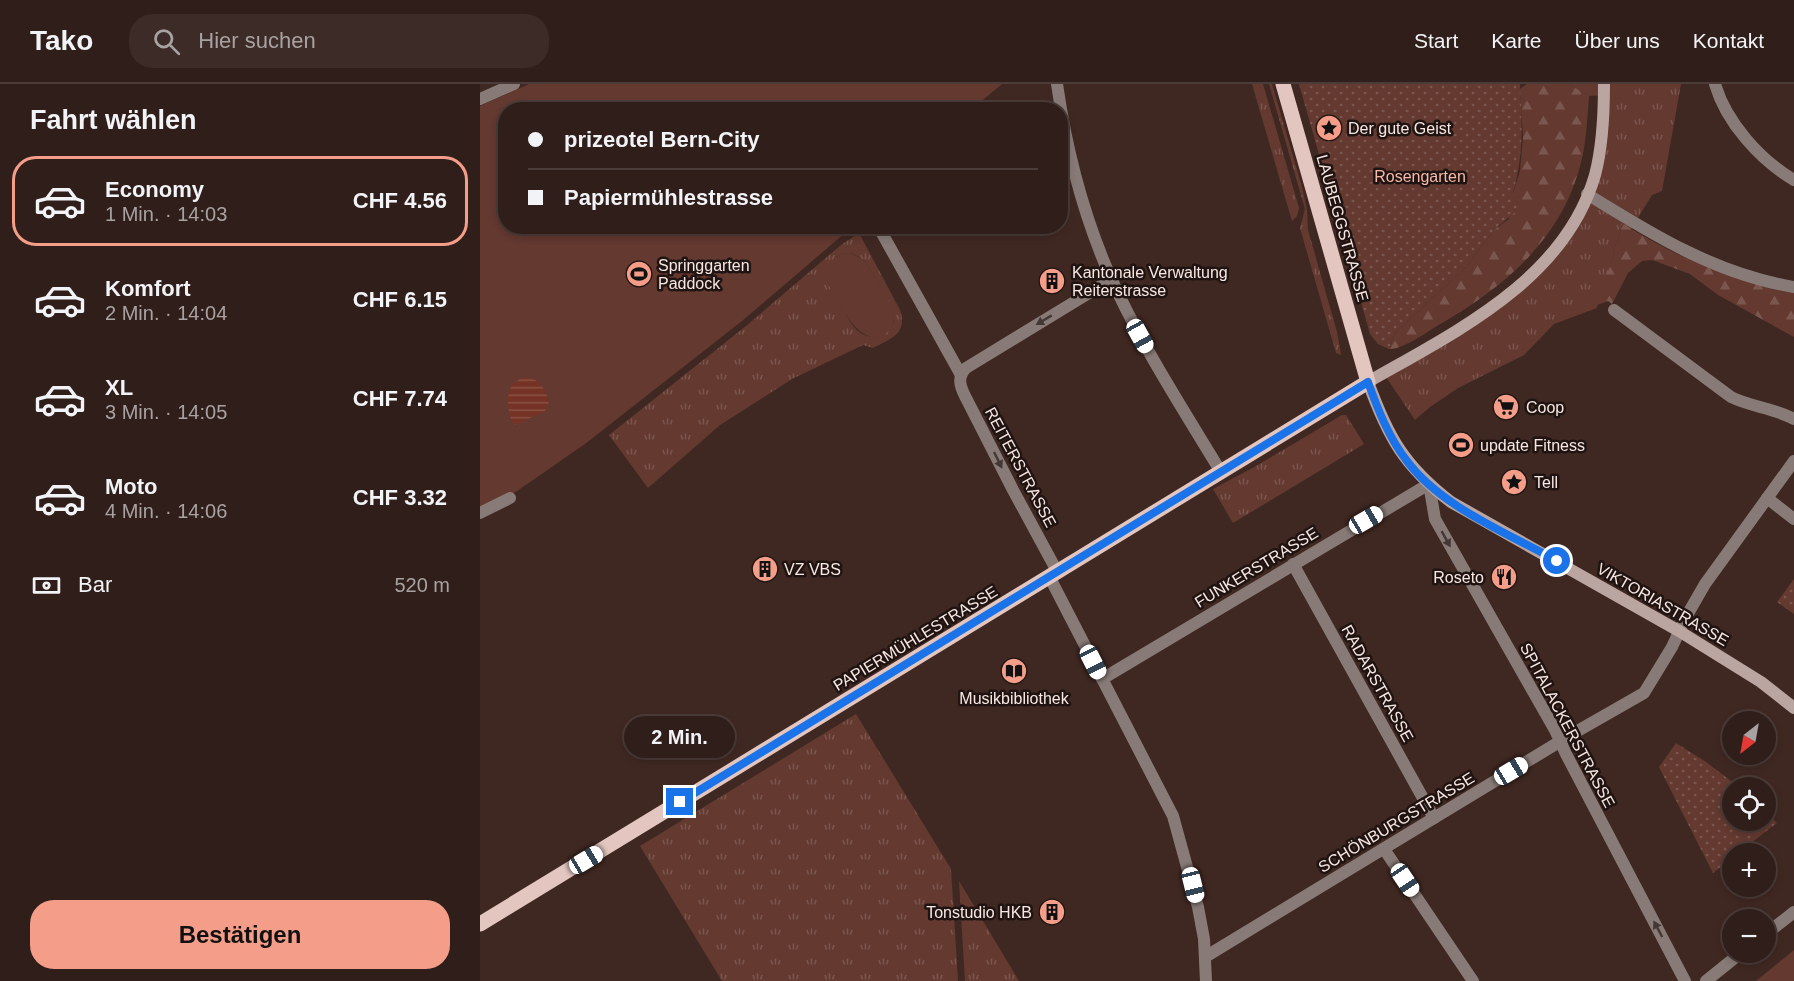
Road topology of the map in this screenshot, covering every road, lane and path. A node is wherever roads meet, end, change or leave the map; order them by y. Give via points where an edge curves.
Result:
1 (514, 84) edge
2 (1057, 84) edge
3 (1282, 84) edge
4 (1605, 84) edge
5 (1715, 84) edge
6 (480, 99) edge
7 (1061, 102) edge
8 (1068, 134) edge
9 (1794, 180) edge
10 (1587, 194) junction
11 (882, 234) edge
12 (1112, 279) junction
13 (1794, 287) edge
14 (1614, 310) dead end
15 (961, 375) junction
16 (1368, 382) junction
17 (1794, 419) edge
18 (1794, 461) edge
19 (1221, 471) junction
20 (1429, 484) junction
21 (510, 498) dead end
22 (1767, 498) junction
23 (480, 513) edge
24 (1794, 519) edge
25 (1293, 564) junction
26 (1054, 575) junction
27 (1679, 631) junction
28 (1102, 679) junction
29 (1794, 708) edge
30 (1561, 741) junction
31 (1434, 818) junction
32 (1384, 849) junction
33 (1794, 912) edge
34 (480, 924) edge
35 (1776, 926) edge
36 (1205, 957) junction
37 (1728, 963) edge
38 (1206, 981) edge
39 (1473, 981) edge
40 (1685, 981) edge
41 (1706, 981) edge

1 - 6 street
2 - 7 street
3 - 16 main road, LAUBEGGSTRASSE
4 - 10 main road via 1599,156
5 - 9 street via 1725,111 1738,130
8 - 12 street via 1082,198
10 - 13 street via 1641,229 1698,258 1746,276
10 - 16 main road via 1553,250 1515,290 1478,317
11 - 15 street, REITERSTRASSE
12 -> 15 street via 966,368
12 - 19 street via 1151,356
14 - 17 street via 1731,397
15 -> 26 street, REITERSTRASSE via 965,396
16 - 19 main road, PAPIERMÜHLESTRASSE
16 - 20 main road, VIKTORIASTRASSE via 1398,449
18 - 22 street, SCHÖNBURGSTRASSE
19 - 26 main road, PAPIERMÜHLESTRASSE
20 - 25 street, FUNKERSTRASSE
20 - 27 main road, VIKTORIASTRASSE via 1451,502
20 -> 30 street, SPITALACKERSTRASSE via 1435,519
21 - 23 street
22 - 24 street
22 - 27 street, SCHÖNBURGSTRASSE via 1705,584
25 - 28 street, FUNKERSTRASSE
25 - 31 street, RADARSTRASSE
26 - 28 street, REITERSTRASSE
26 - 34 main road, PAPIERMÜHLESTRASSE
27 - 29 main road, VIKTORIASTRASSE via 1761,682
27 - 30 street, SCHÖNBURGSTRASSE via 1644,693
28 - 36 street, REITERSTRASSE via 1173,816 1198,907
30 - 31 street, SCHÖNBURGSTRASSE
40 -> 30 street, SPITALACKERSTRASSE
31 - 32 street, SCHÖNBURGSTRASSE
32 - 36 street, SCHÖNBURGSTRASSE
32 - 39 street
33 - 35 street
36 - 38 street, REITERSTRASSE
37 - 41 street

